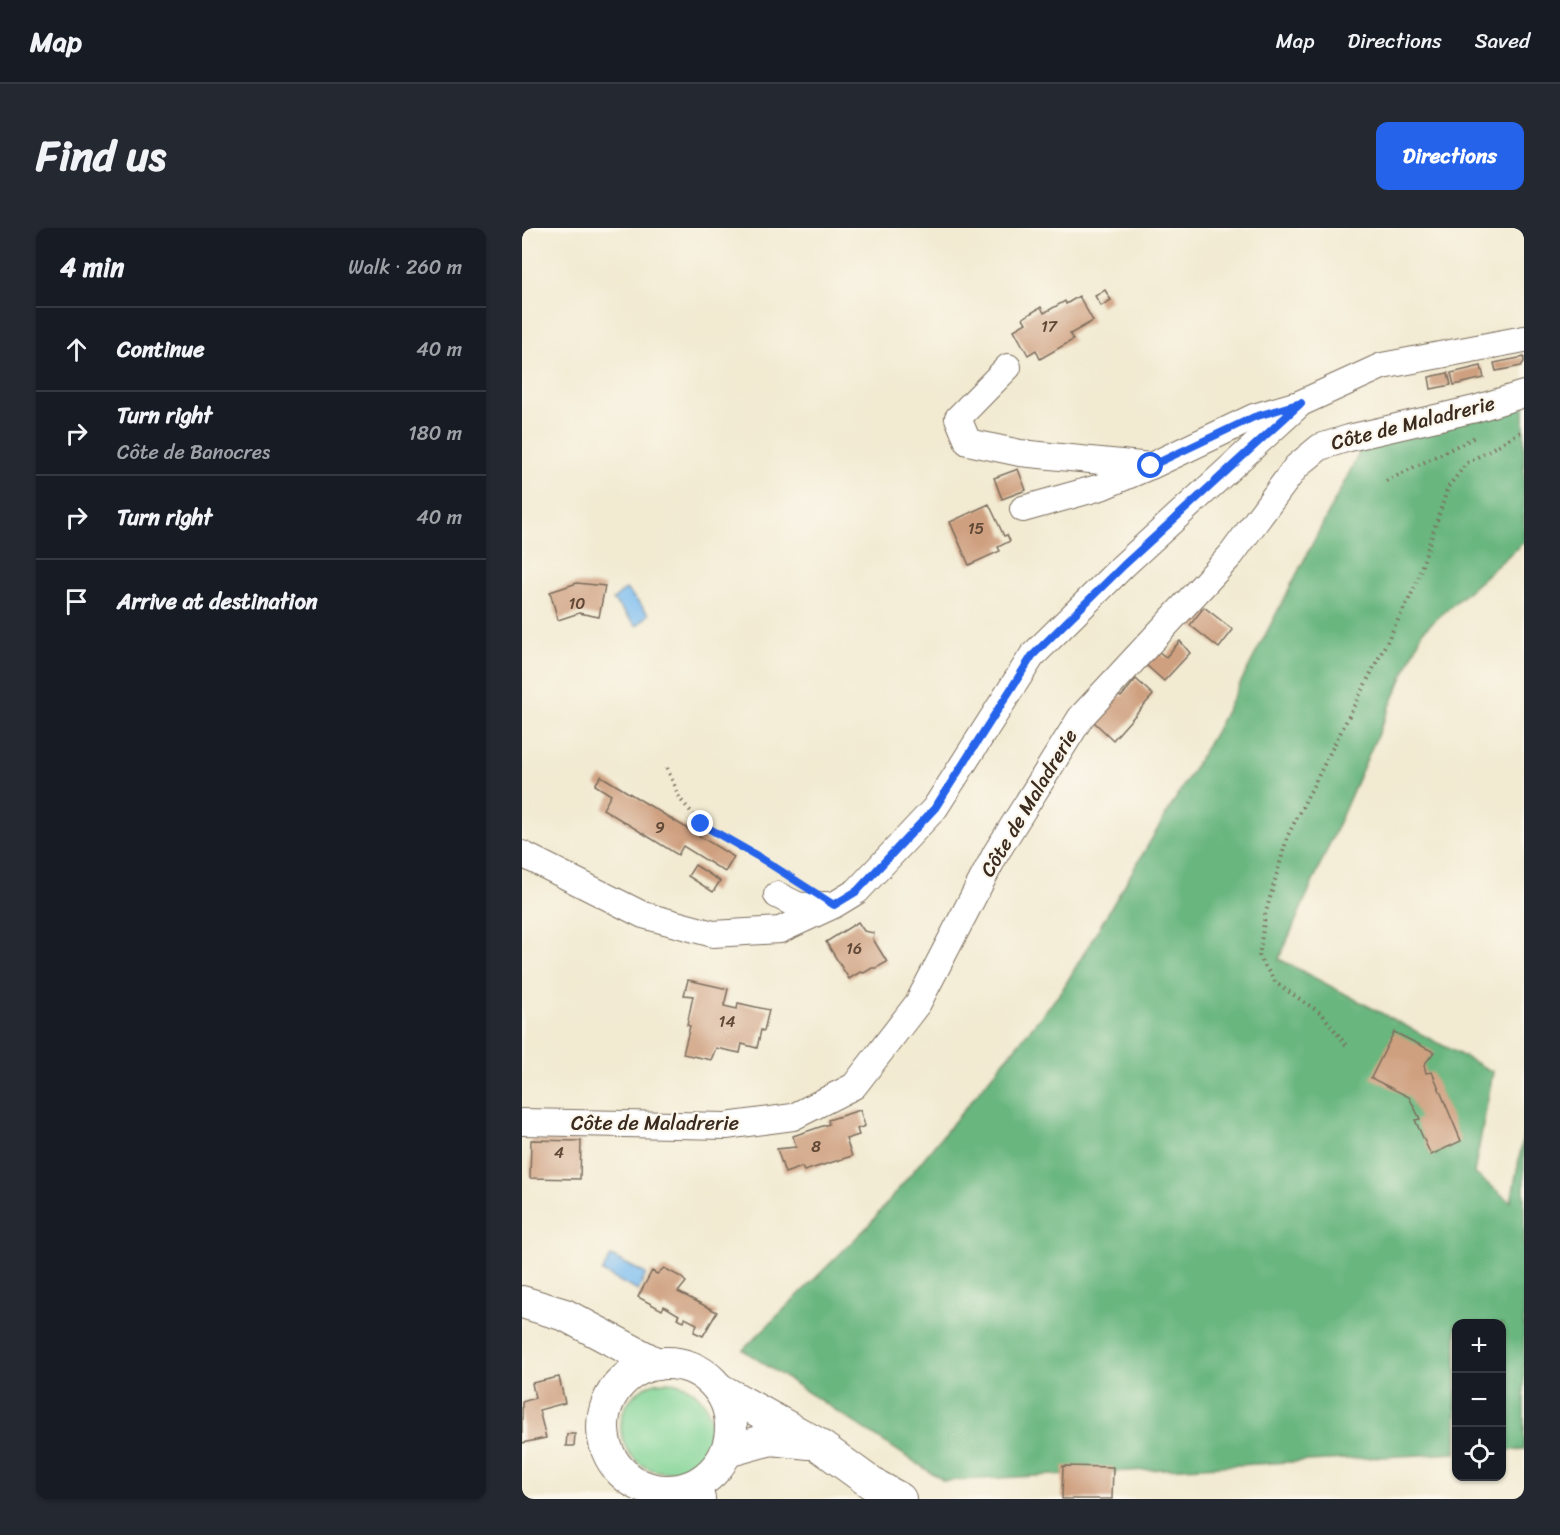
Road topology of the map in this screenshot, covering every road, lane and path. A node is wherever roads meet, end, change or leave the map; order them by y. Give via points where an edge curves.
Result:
1 (1524, 339) edge
2 (1008, 367) dead end
3 (1524, 394) edge
4 (1301, 403) junction
5 (1524, 430) edge
6 (1482, 433) dead end
7 (1151, 466) junction
8 (1386, 481) dead end
9 (1023, 509) dead end
10 (667, 768) dead end
11 (522, 854) edge
12 (781, 884) joint
13 (834, 905) junction
14 (1346, 1044) dead end
15 (522, 1122) edge
16 (522, 1302) edge
17 (593, 1331) junction
18 (657, 1364) junction
19 (618, 1386) junction
20 (719, 1389) junction
21 (816, 1443) junction
22 (727, 1451) junction
23 (700, 1491) edge
24 (659, 1495) edge
25 (900, 1499) edge

1 - 4 street via 1382,366
2 - 7 street via 958,418 968,442 1020,453
3 - 15 street, Côte de Maladrerie via 1320,447 1296,467 1231,555 1081,717 996,853 918,1003 854,1086 793,1117 726,1126
4 - 7 street via 1254,417
4 - 13 street via 1124,565 1032,656 935,808 857,891
5 - 14 path via 1467,463 1448,487 1415,587 1288,835 1265,915 1259,957 1276,983 1322,1014
6 - 8 path
7 - 9 street via 1101,487
10 - 12 path via 680,800 701,824
11 - 13 street via 643,915 713,934 780,930
12 - 13 street via 799,906
16 - 17 main road via 565,1315
17 - 18 main road
17 - 19 main road
18 - 19 main road via 642,1368
18 - 20 main road via 692,1368
19 - 24 main road via 607,1406 603,1427 607,1449 618,1468
20 - 21 main road
20 - 22 main road via 729,1408 732,1430
21 - 22 main road via 771,1439
21 - 25 main road
22 - 23 main road
23 - 24 main road via 677,1490

